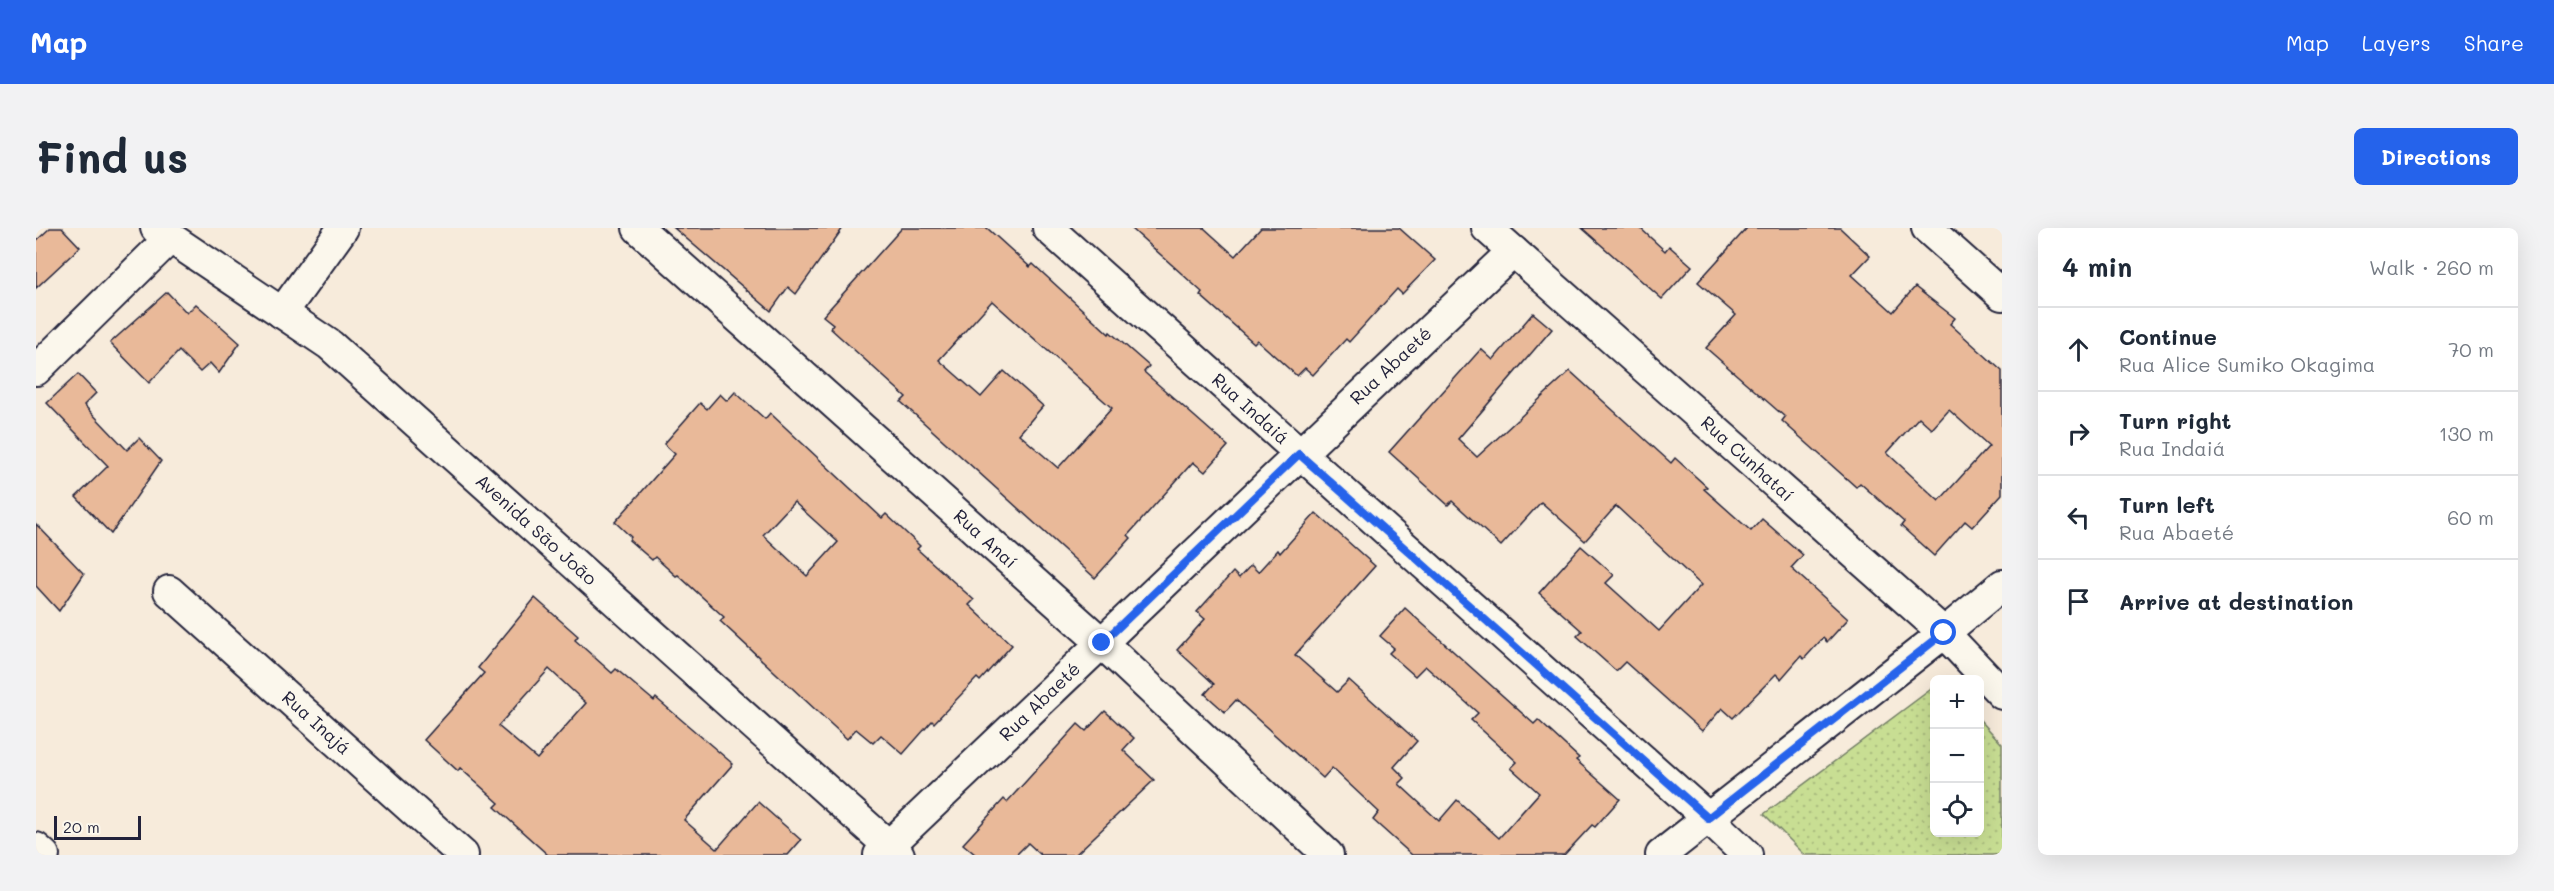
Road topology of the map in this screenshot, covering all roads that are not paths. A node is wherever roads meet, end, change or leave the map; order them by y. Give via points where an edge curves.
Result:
1 (343, 228) edge
2 (638, 228) edge
3 (1048, 228) edge
4 (1487, 228) edge
5 (1927, 228) edge
6 (163, 233) edge
7 (1513, 251) junction
8 (2002, 295) edge
9 (282, 313) junction
10 (36, 370) edge
11 (1299, 454) junction
12 (2002, 585) edge
13 (169, 591) dead end
14 (1944, 633) junction
15 (1102, 643) junction
16 (2002, 694) edge
17 (1708, 818) junction
18 (36, 848) edge
19 (889, 852) edge
20 (44, 855) edge
21 (463, 855) edge
22 (1328, 855) edge
23 (1661, 855) edge
24 (1747, 855) edge

1 - 9 street
2 - 15 street, Rua Anaí
3 - 11 street, Rua Indaiá
4 - 7 street, Rua Cunhataí
5 - 8 street
6 - 9 street, Avenida São João
6 - 10 street
7 - 11 street, Rua Abaeté
7 - 14 street, Rua Cunhataí
9 - 19 street, Avenida São João via 330,345
11 - 15 street, Rua Abaeté
11 - 17 street, Rua Indaiá
12 - 14 street
13 - 21 street, Rua Inajá
14 - 16 street, Rua Cunhataí
14 - 17 street
15 - 19 street, Rua Abaeté
15 - 22 street, Rua Anaí
17 - 23 street
17 - 24 street, Rua Indaiá
18 - 20 street

